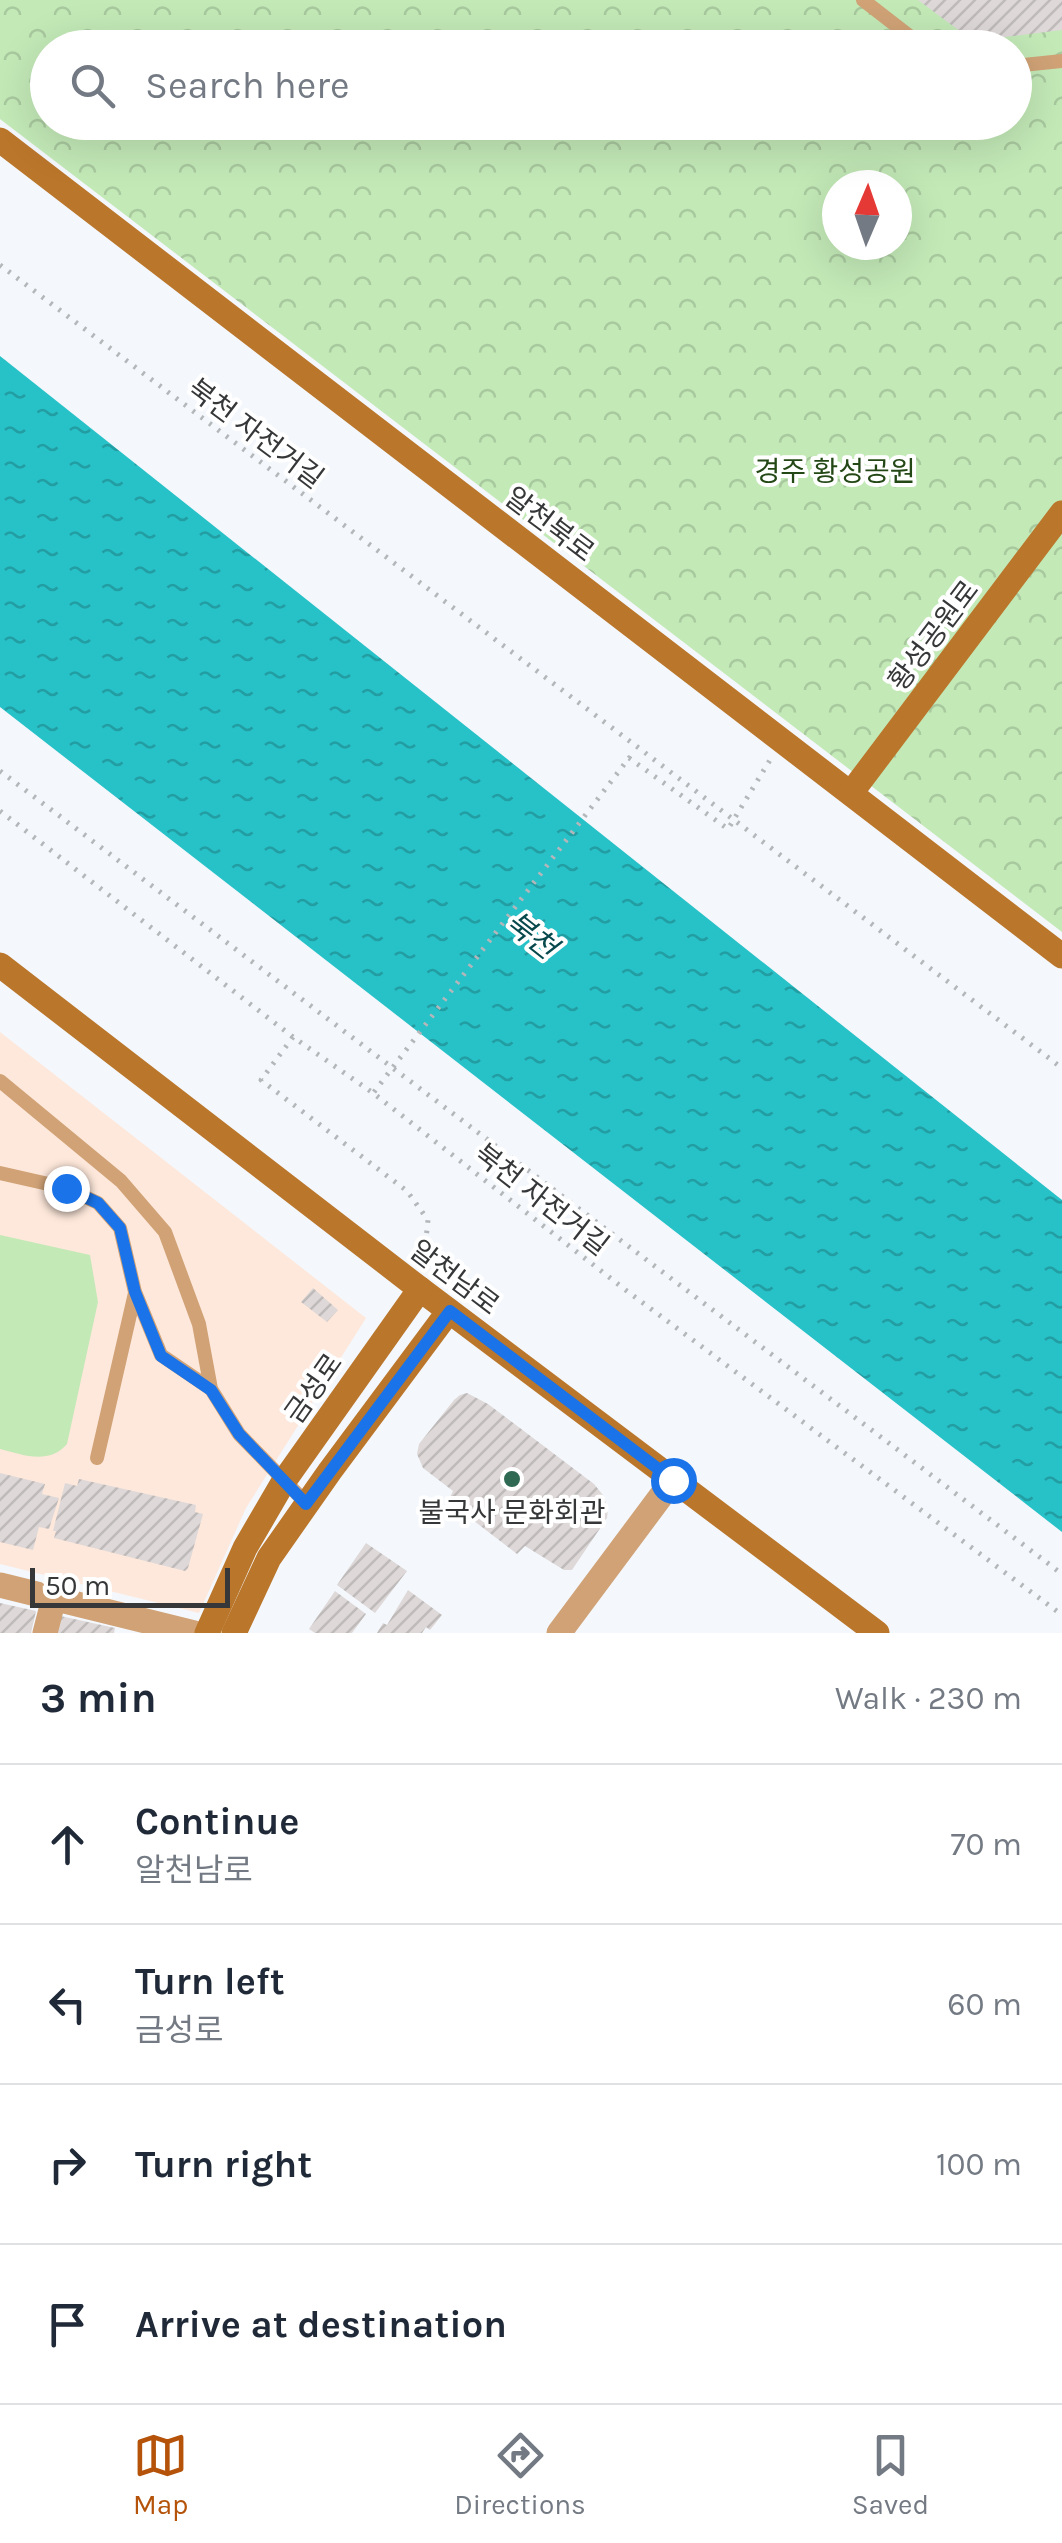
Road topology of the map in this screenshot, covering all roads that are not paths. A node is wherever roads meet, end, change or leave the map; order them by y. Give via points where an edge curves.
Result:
1 (863, 0) edge
2 (902, 30) edge
3 (1062, 62) edge
4 (1032, 64) edge
5 (0, 140) edge
6 (1062, 513) edge
7 (851, 793) junction
8 (1062, 956) edge
9 (0, 965) edge
10 (0, 1081) edge
11 (0, 1173) edge
12 (420, 1288) junction
13 (135, 1292) junction
14 (450, 1311) junction
15 (211, 1390) junction
16 (97, 1458) dead end
17 (673, 1480) junction
18 (284, 1481) junction
19 (306, 1504) junction
20 (0, 1585) edge
21 (54, 1598) junction
22 (45, 1633) edge
23 (194, 1633) edge
24 (207, 1633) edge
25 (234, 1633) edge
26 (560, 1633) edge
27 (877, 1633) edge

1 - 2 lane
3 - 4 lane
5 - 7 street, 알천북로
6 - 7 street, 황성공원로
7 - 8 street, 알천북로
9 - 12 street, 알천남로
10 - 15 lane via 121,1182 165,1232 198,1324
11 - 13 lane via 98,1203 120,1228
12 - 14 street, 알천남로
12 - 18 street, 금성로
13 - 15 lane via 161,1356
13 - 16 lane
14 - 17 street, 알천남로
14 - 19 street
15 - 18 lane via 239,1434
17 - 26 street
17 - 27 street, 알천남로
18 - 19 lane
18 - 24 street, 금성로
19 - 25 street via 269,1558
20 - 21 street
21 - 22 street
21 - 23 street

